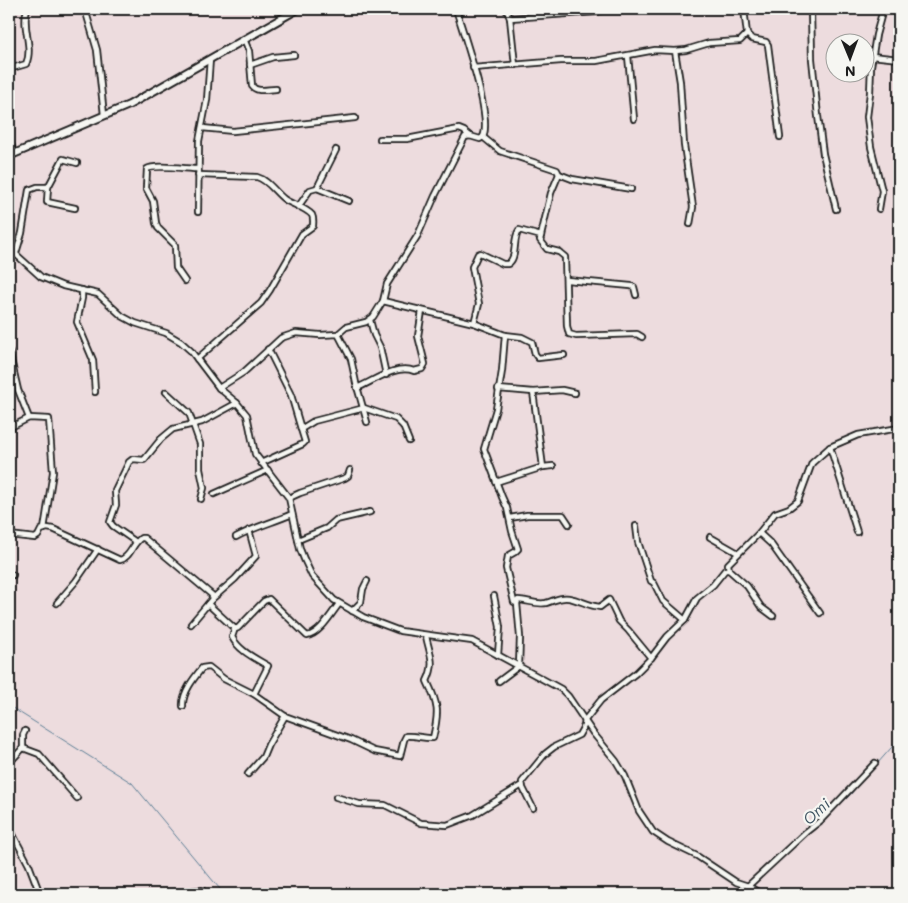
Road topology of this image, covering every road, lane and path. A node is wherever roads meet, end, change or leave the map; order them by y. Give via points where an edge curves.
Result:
1 (28, 9) edge
2 (85, 9) edge
3 (298, 9) edge
4 (456, 9) edge
5 (506, 9) edge
6 (606, 9) edge
7 (744, 9) edge
8 (811, 9) edge
9 (883, 9) edge
10 (510, 18) junction
11 (747, 34) junction
12 (244, 39) junction
13 (876, 39) edge
14 (675, 51) junction
15 (294, 55) dead end
16 (628, 56) junction
17 (876, 56) edge
18 (210, 58) junction
19 (899, 58) edge
20 (250, 65) junction
21 (515, 65) junction
22 (473, 68) junction
23 (9, 69) edge
24 (870, 82) edge
25 (276, 89) dead end
26 (104, 115) junction
27 (355, 118) dead end
28 (634, 119) dead end
29 (202, 128) junction
30 (470, 136) junction
31 (483, 137) junction
32 (780, 137) dead end
33 (9, 138) edge
34 (380, 139) dead end
35 (336, 150) dead end
36 (11, 155) edge
37 (76, 163) dead end
38 (198, 169) junction
39 (559, 174) junction
40 (198, 175) junction
41 (48, 187) junction
42 (317, 188) junction
43 (631, 189) dead end
44 (349, 201) dead end
45 (298, 207) junction
46 (74, 208) dead end
47 (836, 209) dead end
48 (879, 209) dead end
49 (198, 212) dead end
50 (690, 224) dead end
51 (541, 236) junction
52 (9, 248) edge
53 (16, 253) junction
54 (566, 280) junction
55 (185, 281) dead end
56 (82, 290) junction
57 (636, 296) dead end
58 (382, 301) junction
59 (422, 311) junction
60 (370, 320) junction
61 (474, 323) junction
62 (338, 334) junction
63 (505, 335) junction
64 (642, 337) dead end
65 (268, 349) junction
66 (9, 351) edge
67 (564, 355) dead end
68 (197, 359) junction
69 (386, 375) junction
70 (220, 388) junction
71 (357, 388) junction
72 (498, 389) junction
73 (95, 392) dead end
74 (166, 392) dead end
75 (533, 392) junction
76 (575, 393) dead end
77 (237, 403) junction
78 (364, 408) junction
79 (29, 418) junction
80 (368, 422) dead end
81 (193, 424) junction
82 (9, 428) edge
83 (899, 428) edge
84 (302, 429) junction
85 (409, 440) dead end
86 (830, 447) junction
87 (261, 463) junction
88 (553, 466) dead end
89 (543, 467) junction
90 (268, 470) junction
91 (350, 470) dead end
92 (496, 482) junction
93 (214, 494) dead end
94 (289, 498) junction
95 (201, 499) dead end
96 (370, 512) dead end
97 (292, 514) junction
98 (510, 518) junction
99 (569, 524) dead end
100 (636, 526) dead end
101 (45, 527) junction
102 (249, 530) junction
103 (856, 532) dead end
104 (760, 533) junction
105 (9, 535) edge
106 (236, 537) dead end
107 (710, 537) dead end
108 (298, 540) junction
109 (136, 542) junction
110 (98, 549) junction
111 (738, 553) junction
112 (729, 570) junction
113 (367, 581) dead end
114 (494, 596) dead end
115 (210, 601) junction
116 (57, 603) dead end
117 (517, 603) junction
118 (339, 604) junction
119 (352, 611) junction
120 (820, 613) dead end
121 (773, 616) dead end
122 (685, 620) junction
123 (191, 624) dead end
124 (234, 628) junction
125 (426, 636) junction
126 (498, 655) junction
127 (651, 658) junction
128 (520, 666) junction
129 (499, 681) dead end
130 (254, 694) junction
131 (183, 706) dead end
132 (285, 716) junction
133 (584, 720) junction
134 (25, 731) dead end
135 (23, 748) junction
136 (9, 763) edge
137 (875, 763) dead end
138 (248, 774) dead end
139 (522, 785) junction
140 (336, 797) dead end
141 (77, 798) dead end
142 (533, 808) dead end
143 (9, 827) edge
144 (748, 886) junction
145 (40, 894) edge
146 (182, 894) edge
147 (205, 894) edge
148 (761, 894) edge

1 - 23 street via 25,16 29,56 26,64
2 - 26 street via 97,50
3 - 12 main road
4 - 22 street
5 - 10 street
6 - 10 street
7 - 11 street
8 - 47 street via 812,59 822,154
9 - 13 street
10 - 21 street
11 - 14 street via 740,41 709,42
11 - 32 street via 768,45
12 - 18 main road
12 - 20 street
14 - 16 street via 655,50
14 - 50 street via 693,207
15 - 20 street via 273,57
16 - 21 street via 596,62
16 - 28 street
17 - 19 street
18 - 26 main road via 129,105
18 - 29 street
20 - 25 street via 254,89
21 - 22 street
22 - 31 street via 482,98 486,128
24 - 48 street via 867,117 882,192
26 - 36 main road
27 - 29 street via 233,132
29 - 38 street
30 - 31 street
30 - 34 street via 459,129 407,139
30 - 58 street via 465,137 418,235 387,284
31 - 39 street via 500,151 557,170
33 - 36 street
35 - 42 street
37 - 41 street via 63,159
38 - 40 street
38 - 55 street via 153,166 147,169 146,188 153,201 156,224 175,245 176,268
39 - 43 street
39 - 51 street
40 - 45 street via 264,179
40 - 49 street
41 - 46 street via 47,202
41 - 53 street via 29,190
42 - 44 street
42 - 45 street via 310,190
45 - 68 street via 313,216 313,226 302,234 261,303
51 - 54 street via 547,250 565,257
51 - 61 street via 519,230 513,258 508,264 478,254 472,267 479,304
52 - 53 street
53 - 56 street via 41,277
54 - 57 street via 631,286
54 - 64 street via 569,334 638,334
56 - 68 street via 98,294 128,320 173,337
56 - 73 street via 76,322 93,360
58 - 59 street
58 - 60 street
59 - 61 street
59 - 69 street via 418,336 425,364 422,369 396,370
60 - 62 street via 346,327
60 - 69 street
61 - 63 street
62 - 65 street via 296,333 281,338
62 - 71 street via 352,359
63 - 67 street via 531,340 538,358
63 - 72 street
65 - 70 street via 244,372
65 - 84 street via 291,395
66 - 79 street via 18,390
68 - 70 street
69 - 71 street
70 - 77 street
71 - 78 street
72 - 75 street
72 - 92 street via 496,409 484,449
74 - 81 street via 189,413
75 - 76 street via 562,390
75 - 89 street
77 - 81 street
77 - 87 street via 247,415 255,454
78 - 80 street
78 - 84 street via 314,422
78 - 85 street via 396,419
79 - 82 street
79 - 101 street via 48,419 53,472
81 - 95 street via 200,448 204,488
81 - 109 street via 168,432 145,459 132,460 124,470 115,491 116,505 110,522
83 - 86 street via 858,435
84 - 87 street via 305,443
86 - 103 street
86 - 104 street via 812,463 798,501 776,513
87 - 90 street
88 - 89 street
89 - 92 street
90 - 93 street
90 - 94 street
91 - 94 street via 345,478
92 - 98 street
94 - 97 street
96 - 108 street via 336,520 327,528
97 - 102 street
97 - 108 street
98 - 99 street via 563,515
98 - 117 street via 518,548 508,556 506,568 514,602
100 - 122 street via 651,580 662,601
101 - 105 street via 35,538
101 - 110 street
102 - 106 street
102 - 115 street via 256,556
104 - 111 street
104 - 120 street
107 - 111 street
108 - 118 street via 312,576
109 - 110 street via 122,560
109 - 115 street via 146,539 209,592
110 - 116 street
111 - 112 street via 728,564
112 - 121 street
112 - 122 street via 725,570 697,598
113 - 119 street via 361,602
114 - 126 street via 500,627
115 - 123 street
115 - 124 street
117 - 127 street via 523,600 541,604 568,597 600,607 609,600 619,621
117 - 128 street
118 - 119 street
118 - 124 street via 311,636 303,634 269,599 238,628
119 - 125 street via 400,632
122 - 127 street
124 - 130 street via 234,642 268,666
125 - 126 street via 472,641
125 - 132 street via 433,662 427,681 438,715 434,738 406,736 400,756 374,750
126 - 128 street
127 - 133 street via 601,700
128 - 129 street
128 - 133 street via 561,689
130 - 131 street via 224,679 209,667 202,668 189,688
130 - 132 street
132 - 138 street via 262,757
133 - 139 street via 579,735 545,754
133 - 144 street via 621,768 639,812 653,832
134 - 135 street
135 - 136 street
135 - 141 street via 39,754
137 - 144 street via 820,821
139 - 140 street via 473,815 447,825 421,823 386,805 359,804
139 - 142 street
143 - 145 street via 30,865
144 - 148 street
146 - 147 street via 202,890

